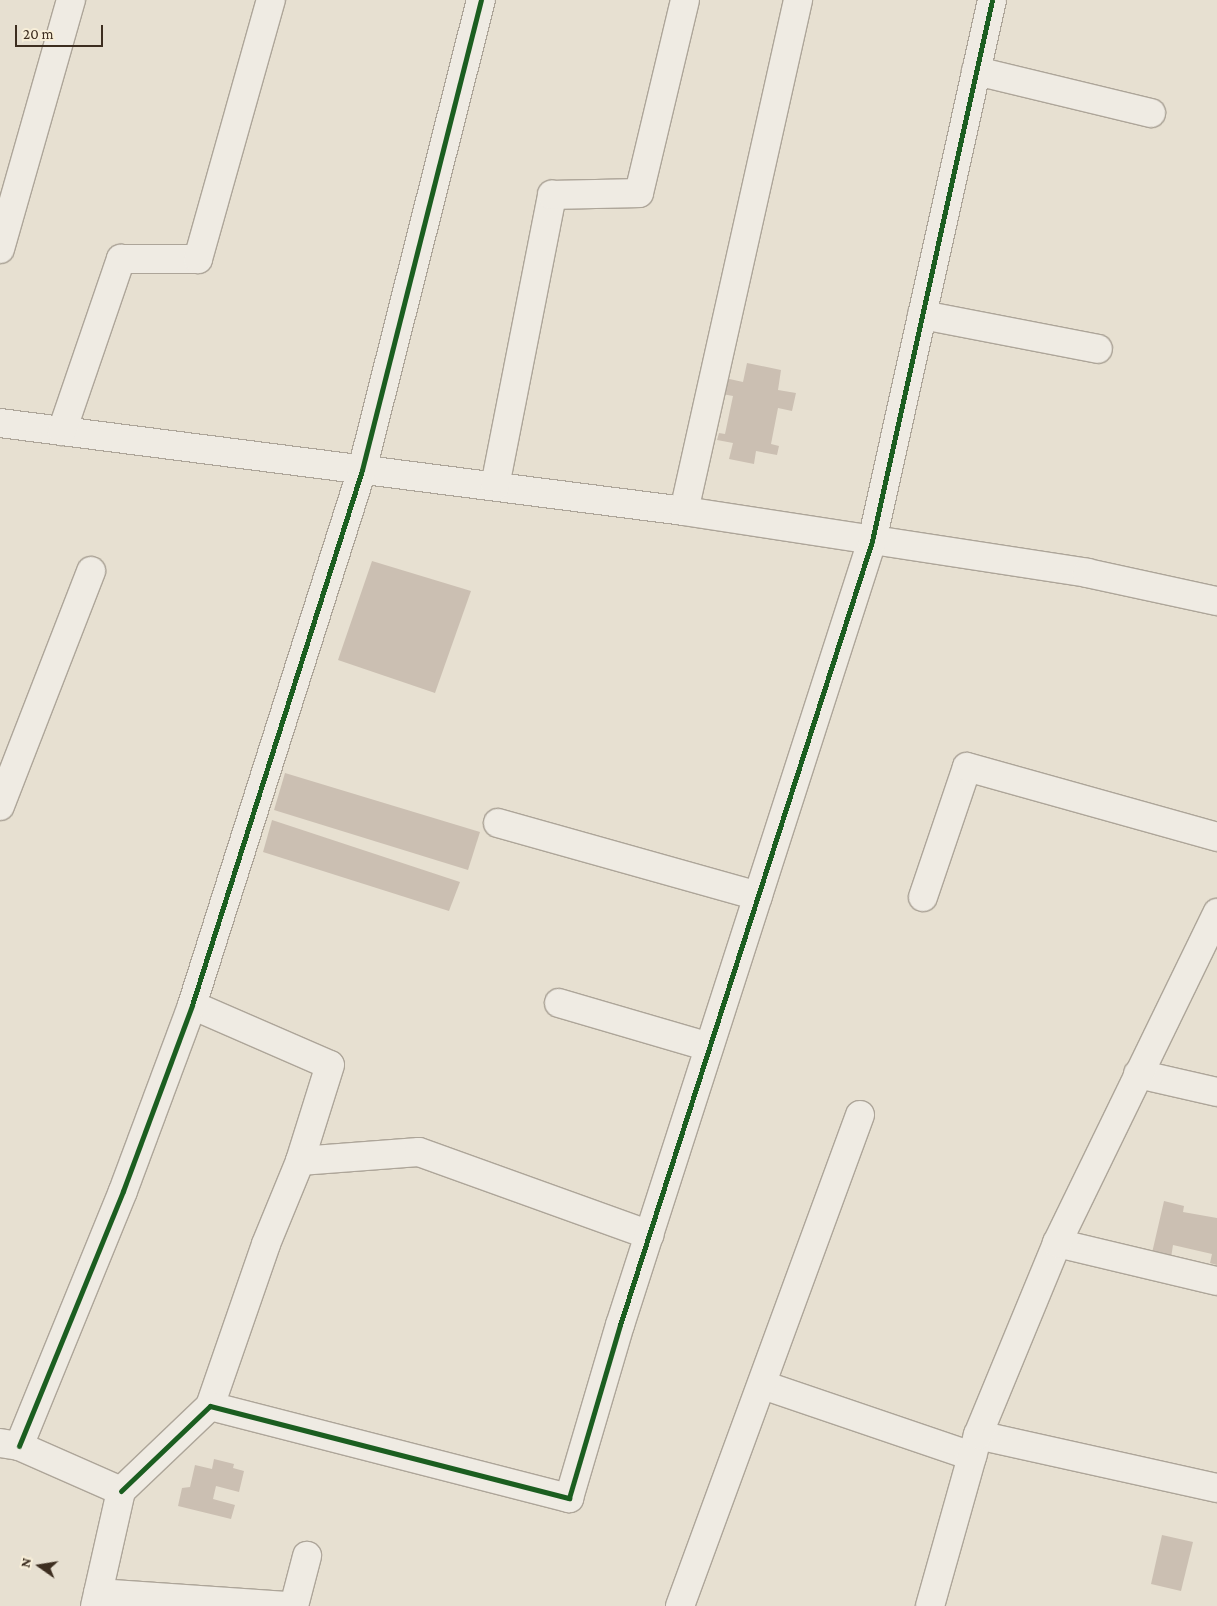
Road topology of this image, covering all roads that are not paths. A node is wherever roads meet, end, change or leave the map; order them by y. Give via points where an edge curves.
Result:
1 (71, 0) edge
2 (271, 0) edge
3 (481, 0) edge
4 (685, 0) edge
5 (798, 0) edge
6 (992, 0) edge
7 (976, 71) junction
8 (1151, 113) dead end
9 (0, 248) edge
10 (922, 315) junction
11 (1098, 349) dead end
12 (0, 423) edge
13 (62, 431) junction
14 (362, 470) junction
15 (495, 486) junction
16 (684, 510) junction
17 (872, 541) junction
18 (91, 571) dead end
19 (1217, 601) edge
20 (0, 806) edge
21 (498, 823) dead end
22 (1217, 837) edge
23 (758, 896) junction
24 (923, 898) dead end
25 (1217, 913) edge
26 (559, 1003) dead end
27 (192, 1005) junction
28 (709, 1047) junction
29 (1138, 1074) junction
30 (1217, 1092) edge
31 (860, 1115) dead end
32 (300, 1161) junction
33 (649, 1235) junction
34 (1057, 1243) junction
35 (1217, 1282) edge
36 (763, 1385) junction
37 (210, 1406) junction
38 (10, 1444) edge
39 (975, 1445) junction
40 (1217, 1488) edge
41 (121, 1491) junction
42 (307, 1556) dead end
43 (96, 1599) edge
44 (287, 1606) edge
45 (294, 1606) edge
46 (680, 1606) edge
47 (930, 1606) edge

1 - 9 street
2 - 13 street via 198,259 121,258
3 - 14 street
4 - 15 street via 639,193 552,195
5 - 16 street
6 - 7 street
7 - 8 street
7 - 10 street
10 - 11 street
10 - 17 street
12 - 13 street
13 - 14 street
14 - 15 street
14 - 27 street
15 - 16 street
16 - 17 street
17 - 19 street via 1087,573
17 - 23 street
18 - 20 street
21 - 23 street
22 - 24 street via 967,767
23 - 28 street
25 - 29 street
26 - 28 street
27 - 32 street via 330,1065
27 - 38 street via 123,1191
28 - 33 street
29 - 30 street
29 - 34 street
31 - 36 street
32 - 33 street via 419,1152
32 - 37 street via 266,1244
33 - 37 street via 569,1498
34 - 35 street
34 - 39 street
36 - 39 street
36 - 46 street
37 - 41 street
38 - 41 street
39 - 40 street
39 - 47 street
41 - 43 street
42 - 45 street
43 - 44 street

